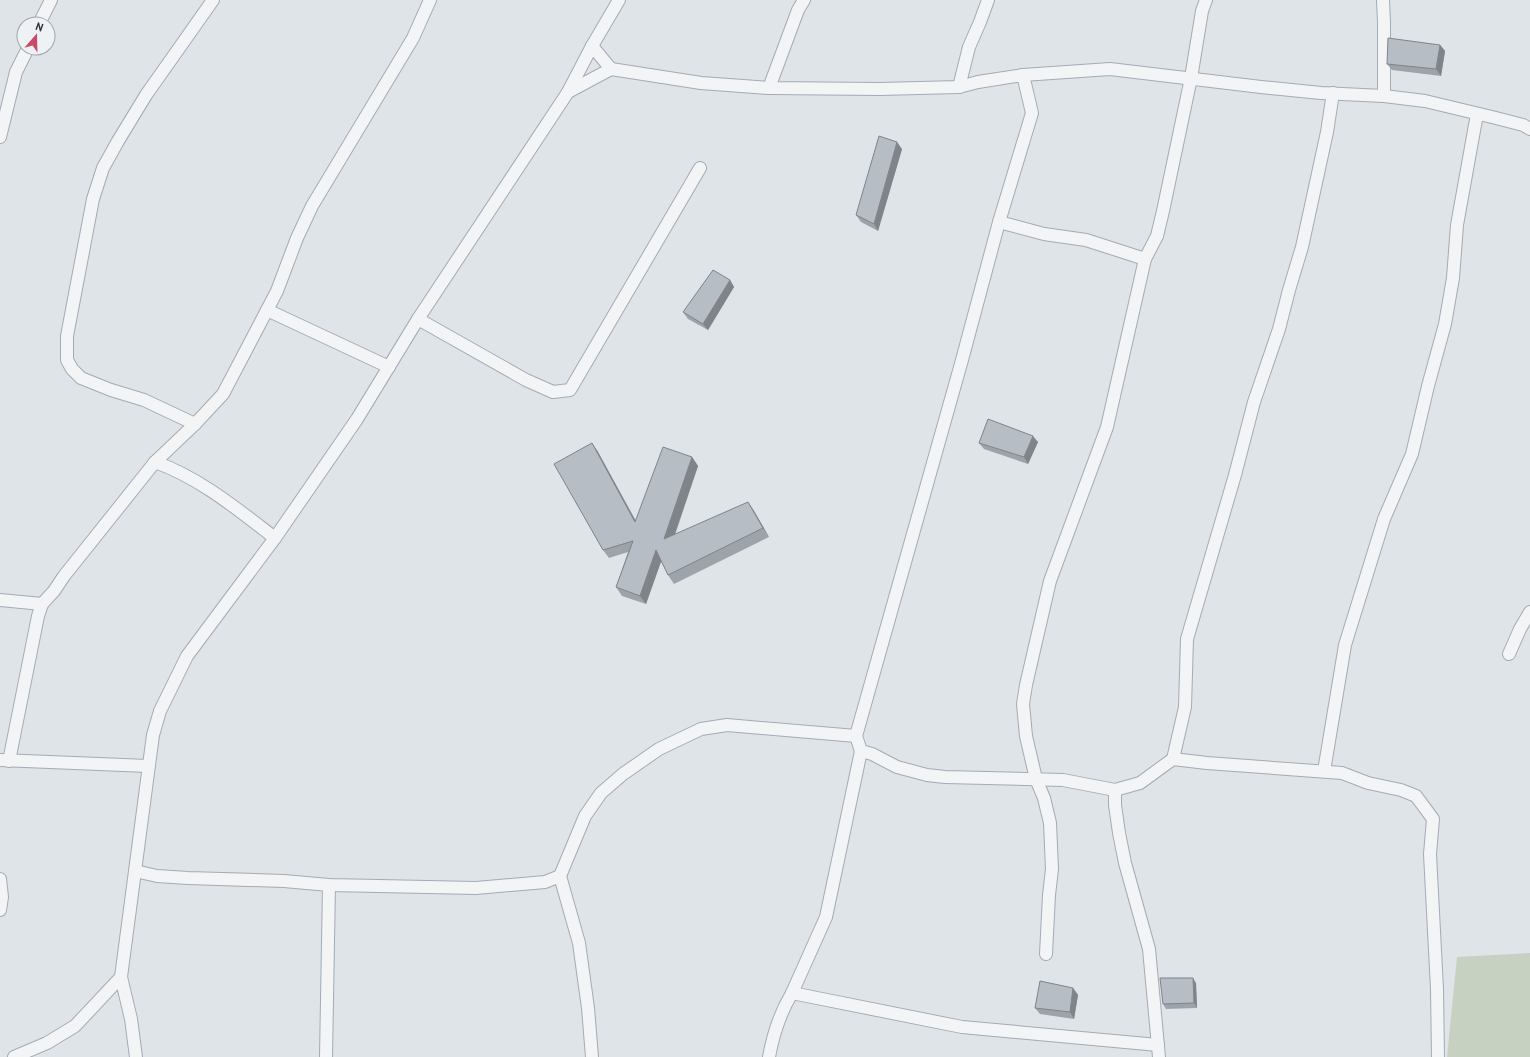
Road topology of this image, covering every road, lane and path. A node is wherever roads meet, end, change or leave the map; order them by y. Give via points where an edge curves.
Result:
1 (51, 0) edge
2 (213, 0) edge
3 (430, 0) edge
4 (619, 0) edge
5 (804, 0) edge
6 (988, 0) edge
7 (1206, 0) edge
8 (1383, 0) edge
9 (43, 16) edge
10 (592, 46) junction
11 (24, 56) edge
12 (611, 69) junction
13 (1023, 75) junction
14 (1191, 78) junction
15 (959, 87) junction
16 (769, 88) junction
17 (568, 92) junction
18 (1333, 93) junction
19 (1384, 96) junction
20 (1477, 114) junction
21 (1530, 129) edge
22 (0, 137) edge
23 (700, 168) dead end
24 (999, 222) junction
25 (1145, 259) junction
26 (267, 310) junction
27 (418, 319) junction
28 (389, 367) junction
29 (195, 424) junction
30 (155, 462) junction
31 (275, 538) junction
32 (0, 600) edge
33 (42, 604) junction
34 (1530, 612) edge
35 (1509, 654) dead end
36 (856, 736) junction
37 (860, 751) junction
38 (1173, 759) junction
39 (5, 761) edge
40 (148, 766) junction
41 (1324, 771) junction
42 (1036, 779) junction
43 (1115, 790) junction
44 (135, 871) junction
45 (560, 876) junction
46 (0, 878) edge
47 (329, 885) junction
48 (0, 910) edge
49 (1046, 954) dead end
50 (121, 977) junction
51 (792, 993) junction
52 (1158, 1051) edge
53 (14, 1057) edge
54 (136, 1057) edge
55 (328, 1057) edge
56 (592, 1057) edge
57 (769, 1057) edge
58 (1438, 1057) edge

1 - 9 street
2 - 29 street via 146,95 103,168 93,200 67,336 67,360 81,378 144,400
3 - 26 street via 413,38 312,206
4 - 10 street
5 - 16 street
6 - 15 street via 968,47
7 - 14 street
8 - 19 street
10 - 12 street
10 - 17 street
11 - 22 street via 16,72
12 - 16 street via 701,83
12 - 17 street
13 - 14 street via 1110,69
13 - 15 street
13 - 24 street via 1032,113
14 - 18 street
14 - 25 street via 1164,212 1157,236
15 - 16 street
17 - 27 street
18 - 19 street
18 - 38 street via 1302,247 1279,329 1254,402 1186,639 1185,707
19 - 20 street via 1425,101
20 - 21 street
20 - 41 street via 1457,225 1453,278 1445,324 1412,454 1384,520 1345,646
23 - 27 street via 570,390 553,392 526,380
24 - 25 street via 1044,234 1086,240
24 - 36 street
25 - 42 street via 1107,428 1050,582 1026,685 1023,713
26 - 28 street
26 - 29 street via 223,394
27 - 28 street
28 - 31 street via 357,419
29 - 30 street
30 - 31 street via 173,468 220,496
30 - 33 street
31 - 40 street via 187,656 160,711
32 - 33 street
33 - 39 street
34 - 35 street
36 - 37 street
36 - 45 street via 727,725 701,729 659,749 622,774 602,794 585,816
37 - 42 street via 910,771 928,775
37 - 51 street via 826,917
38 - 41 street
38 - 43 street via 1140,783
39 - 40 street
40 - 44 street
41 - 58 street via 1416,796 1433,819 1430,854
42 - 43 street via 1063,780
42 - 49 street via 1050,823 1052,869 1048,895
43 - 52 street via 1115,805 1125,863 1149,949
44 - 47 street via 157,876
44 - 50 street
45 - 47 street via 544,882 476,888
45 - 56 street via 579,943
46 - 48 street
47 - 55 street
50 - 53 street via 75,1026 47,1043
50 - 54 street via 131,1019
51 - 52 street via 962,1027
51 - 57 street via 785,1005

